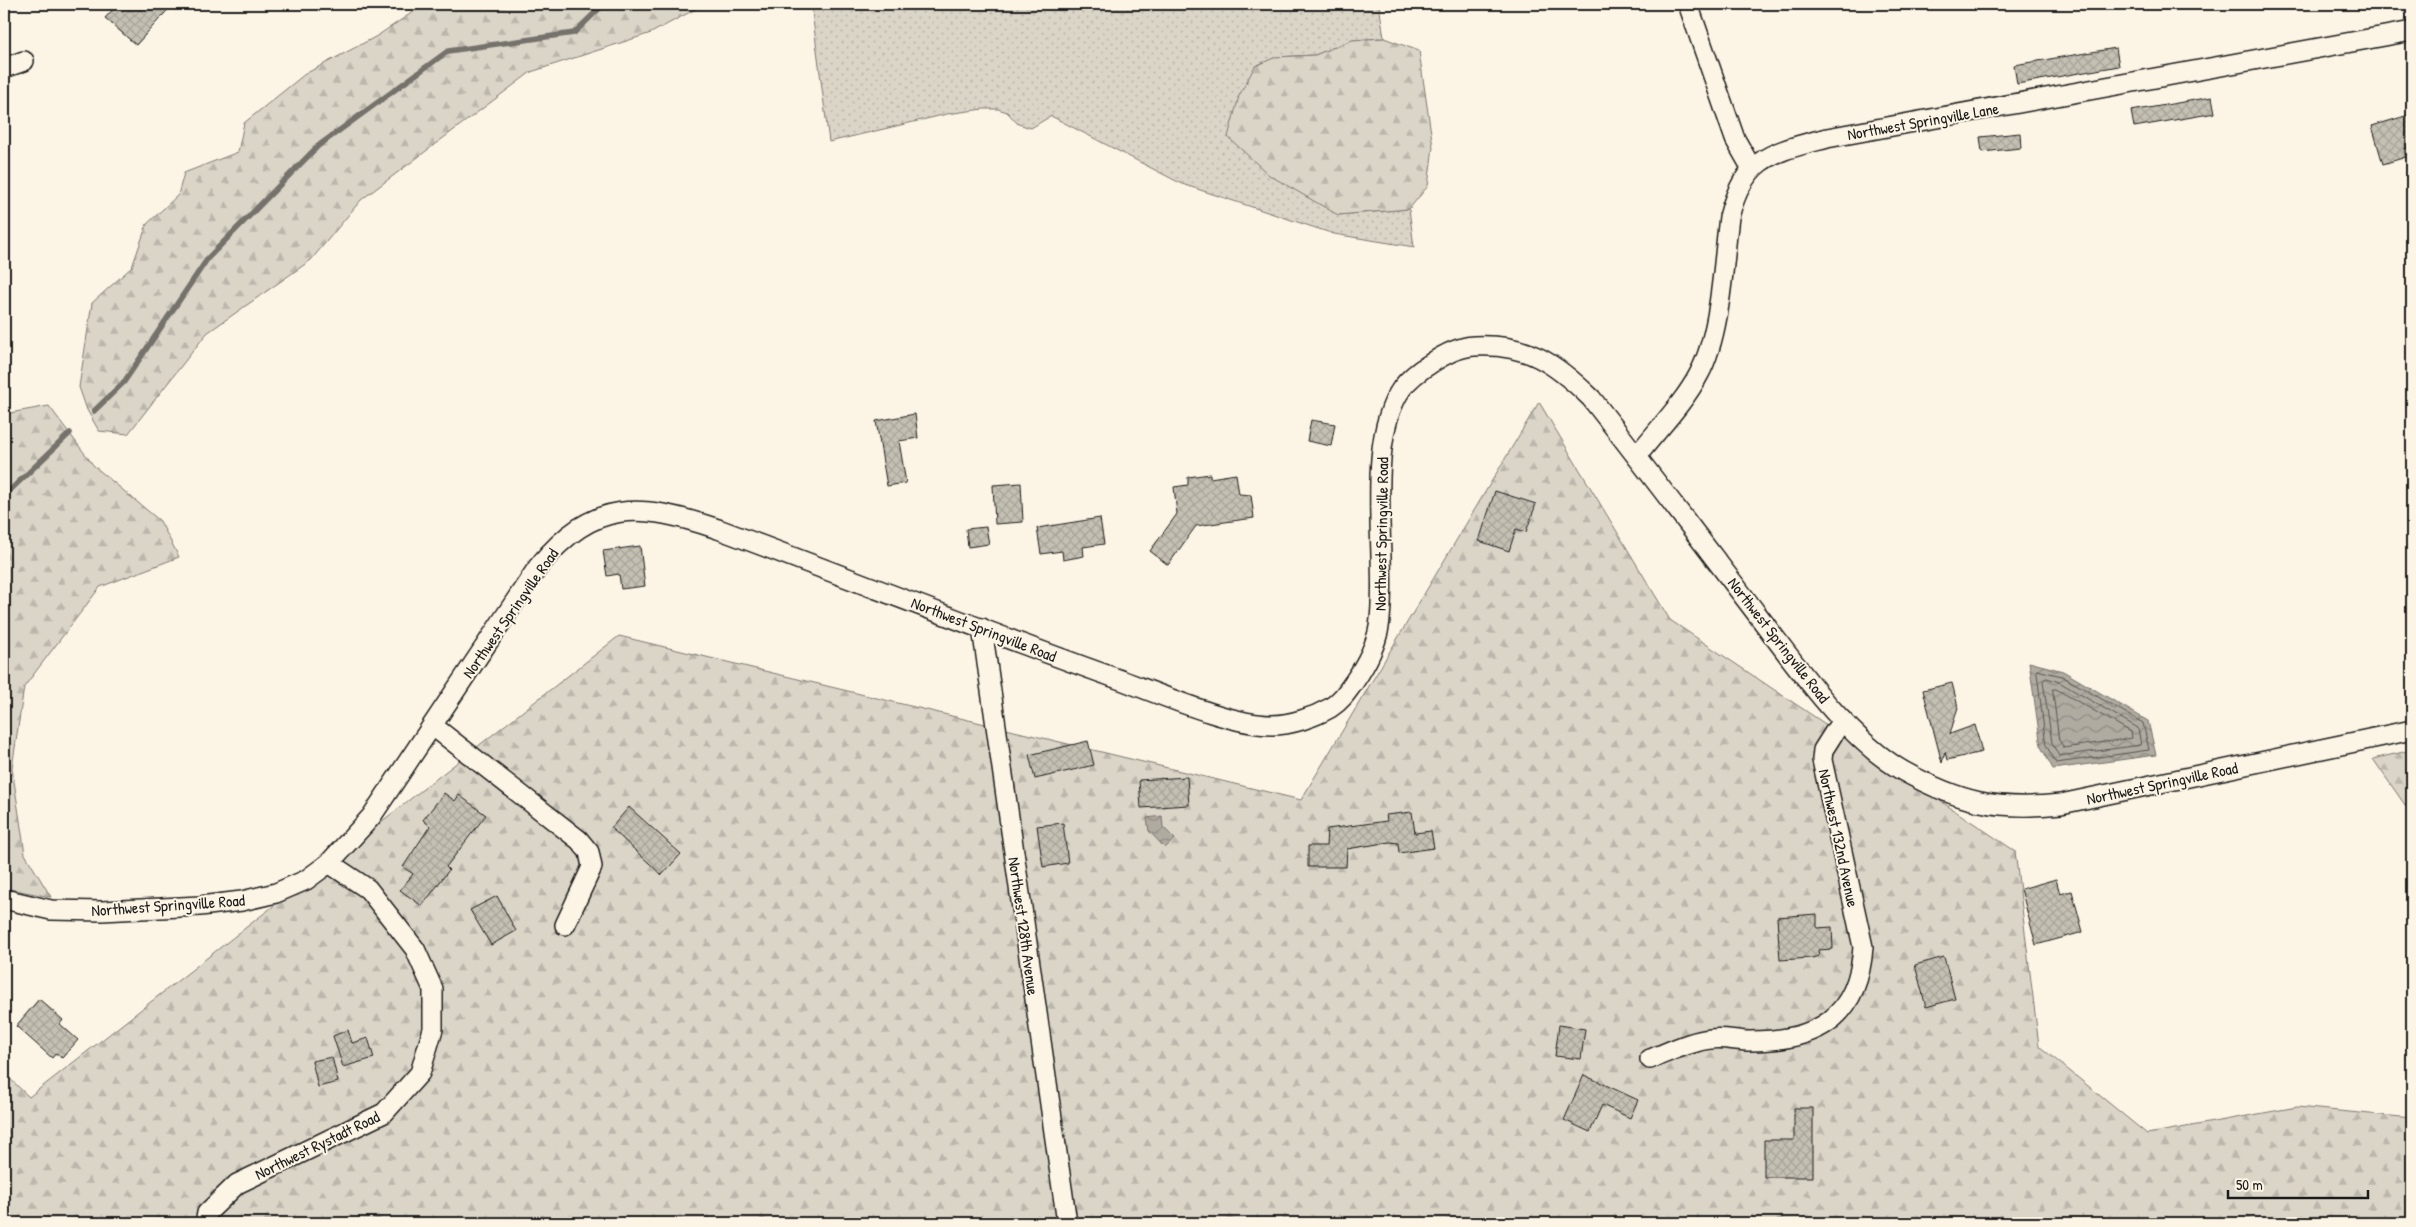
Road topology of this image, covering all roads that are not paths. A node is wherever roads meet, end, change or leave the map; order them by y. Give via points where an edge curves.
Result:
1 (1688, 4) edge
2 (2412, 31) edge
3 (24, 61) dead end
4 (4, 68) edge
5 (1752, 169) junction
6 (1637, 456) junction
7 (982, 628) junction
8 (1842, 720) junction
9 (433, 726) junction
10 (2412, 730) edge
11 (329, 863) junction
12 (4, 899) edge
13 (566, 925) dead end
14 (1650, 1059) dead end
15 (205, 1223) edge
16 (1067, 1223) edge

1 - 5 street via 1735,139
2 - 5 street, Northwest Springville Lane via 1827,138 1765,158
3 - 4 street
5 - 6 street, Northwest Springville Lane via 1738,186 1729,217 1715,327 1700,373
6 - 7 street, Northwest Springville Road via 1572,379 1551,363 1524,350 1495,345 1468,347 1444,355 1421,369 1403,388 1390,412 1384,437 1381,464 1382,594 1378,630 1363,669 1342,700 1304,720 1272,725 1215,713
6 - 8 street, Northwest Springville Road
7 - 9 street, Northwest Springville Road via 694,521 641,510 615,512 577,528 538,566
7 - 16 street, Northwest 128th Avenue
8 - 10 street, Northwest Springville Road via 1901,770 1934,787 1977,802 2022,807 2101,797
8 - 14 street, Northwest 132nd Avenue via 1823,750 1822,760 1863,947 1856,985 1829,1024 1811,1033 1778,1040 1714,1038
9 - 11 street, Northwest Springville Road via 371,817
9 - 13 street via 579,840 589,852 592,868
11 - 12 street, Northwest Springville Road via 306,880 276,893 200,906 51,910
11 - 15 street, Northwest Rystadt Road via 368,889 415,949 433,989 434,1029 420,1073 384,1113 237,1184 207,1213

